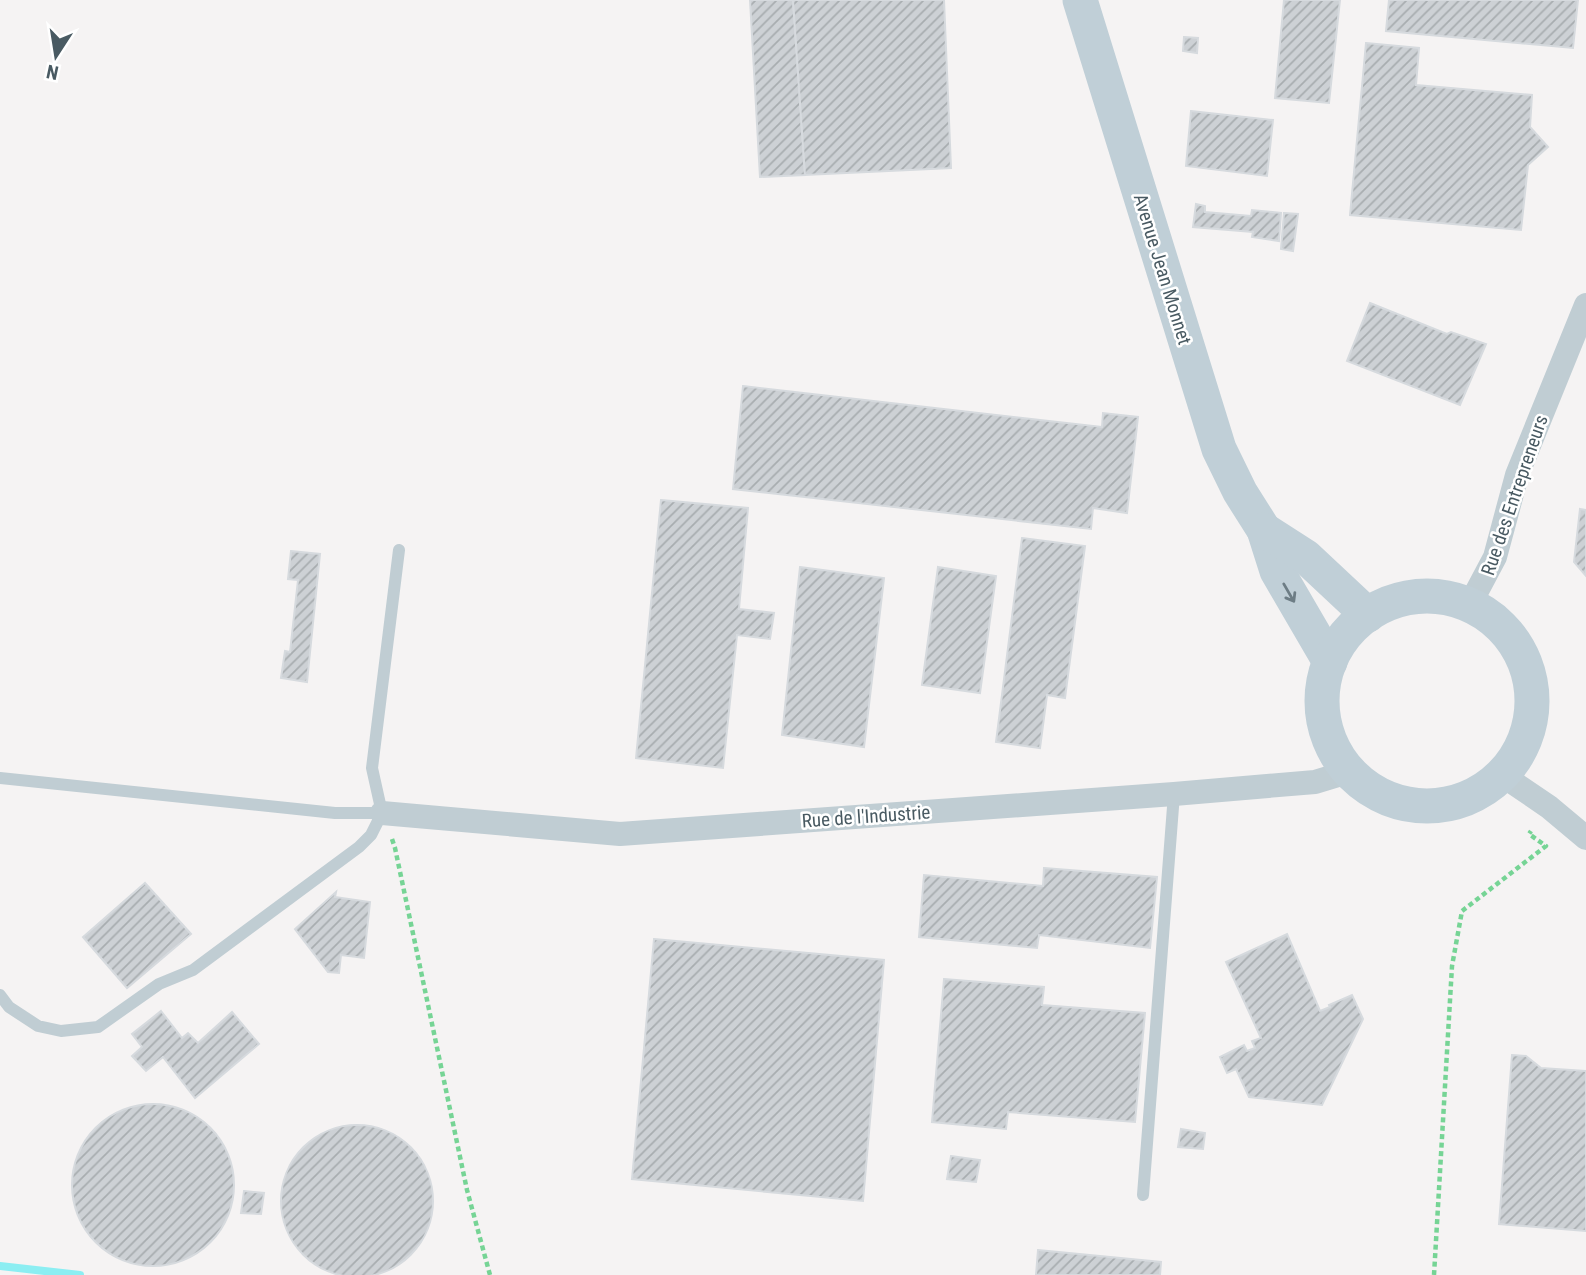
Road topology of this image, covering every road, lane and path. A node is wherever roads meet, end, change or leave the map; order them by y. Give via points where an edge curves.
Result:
1 (1080, 0) edge
2 (1586, 305) edge
3 (1264, 530) junction
4 (399, 550) dead end
5 (1469, 606) junction
6 (1368, 615) junction
7 (1330, 662) junction
8 (1348, 770) junction
9 (1502, 775) junction
10 (0, 778) edge
11 (1174, 794) junction
12 (382, 813) junction
13 (1531, 831) dead end
14 (1586, 838) edge
15 (0, 995) edge
16 (1143, 1195) dead end
17 (490, 1275) edge
18 (1434, 1275) edge

1 - 3 street, Avenue Jean Monnet via 1219,449
2 - 5 street, Rue des Entrepreneurs via 1517,475 1495,557
3 - 6 street, Avenue Jean Monnet via 1306,557
3 -> 7 street, Avenue Jean Monnet via 1277,571
4 - 12 lane via 372,768
5 - 6 street via 1422,597 1387,604
5 - 9 street via 1512,639 1531,684 1528,733
6 - 7 street via 1344,637
7 - 8 street via 1323,690 1324,718 1332,746
8 - 9 street via 1375,792 1424,806 1474,795
8 - 11 street, Rue de l'Industrie via 1315,782
9 - 14 street
10 - 12 lane via 335,813
11 - 12 street, Rue de l'Industrie via 620,834
11 - 16 lane
12 - 15 lane via 359,847 193,970 159,984 98,1027 61,1031 38,1026 9,1007
12 - 17 path via 395,848 464,1177
13 - 18 path via 1529,834 1546,846 1462,911 1452,966

